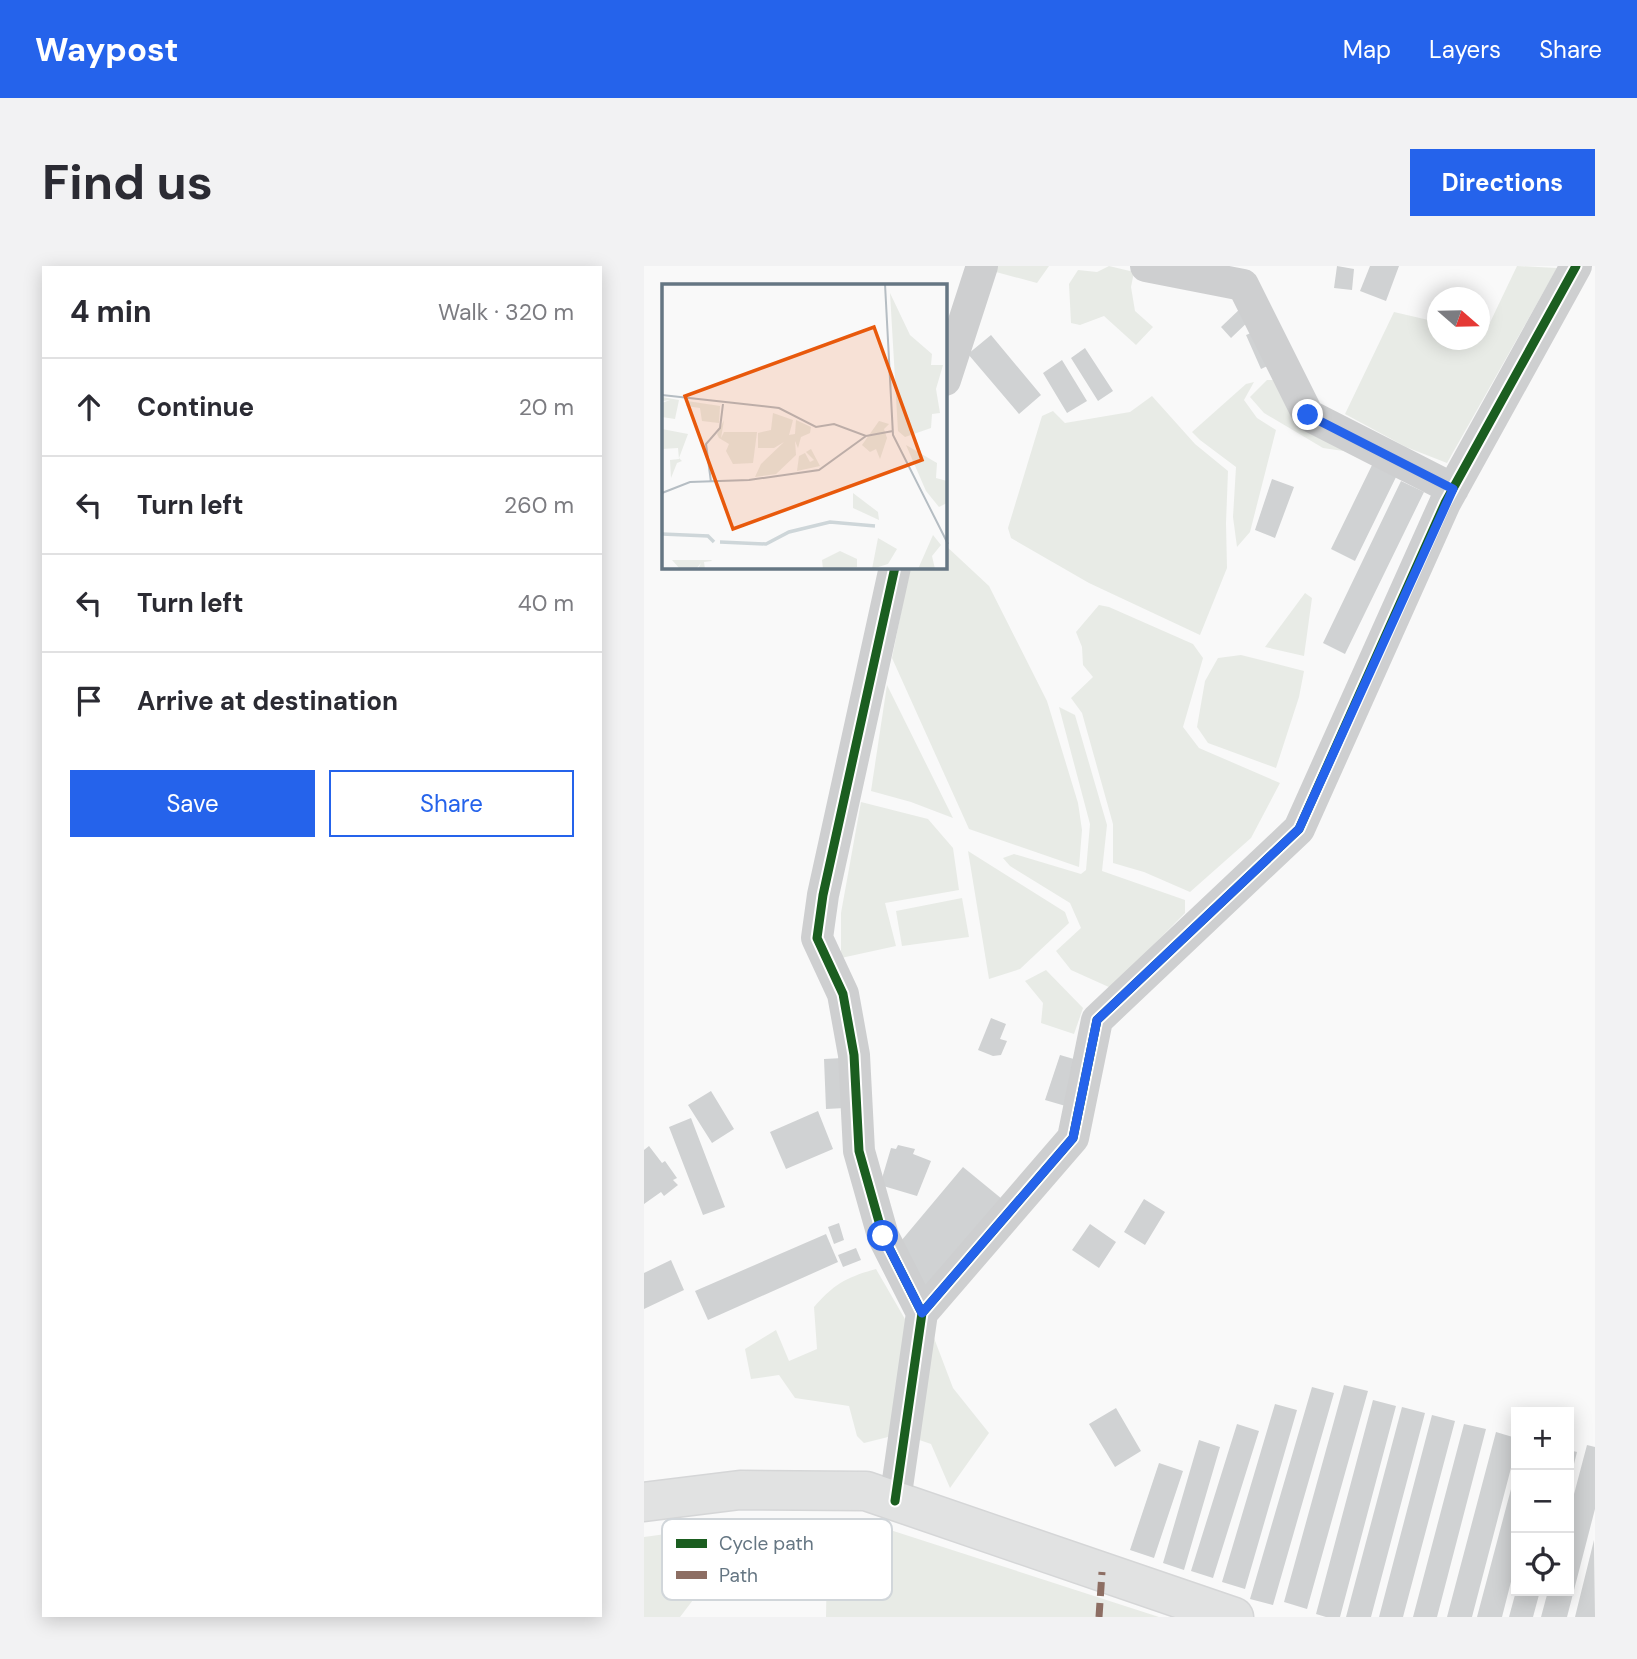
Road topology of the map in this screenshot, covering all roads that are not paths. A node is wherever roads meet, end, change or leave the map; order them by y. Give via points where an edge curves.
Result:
1 (982, 266) edge
2 (1146, 266) edge
3 (1576, 266) edge
4 (947, 374) edge
5 (1453, 489) junction
6 (895, 569) edge
7 (922, 1313) junction
8 (895, 1501) junction
9 (644, 1502) edge
10 (1234, 1617) edge

1 - 4 street
2 - 5 street via 1243,285 1308,415
3 - 5 street
5 - 7 street via 1299,829 1097,1020 1073,1138
6 - 7 street via 817,938 842,994 855,1055 859,1151 883,1236
7 - 8 street
8 - 9 street via 866,1491 740,1490
8 - 10 street

